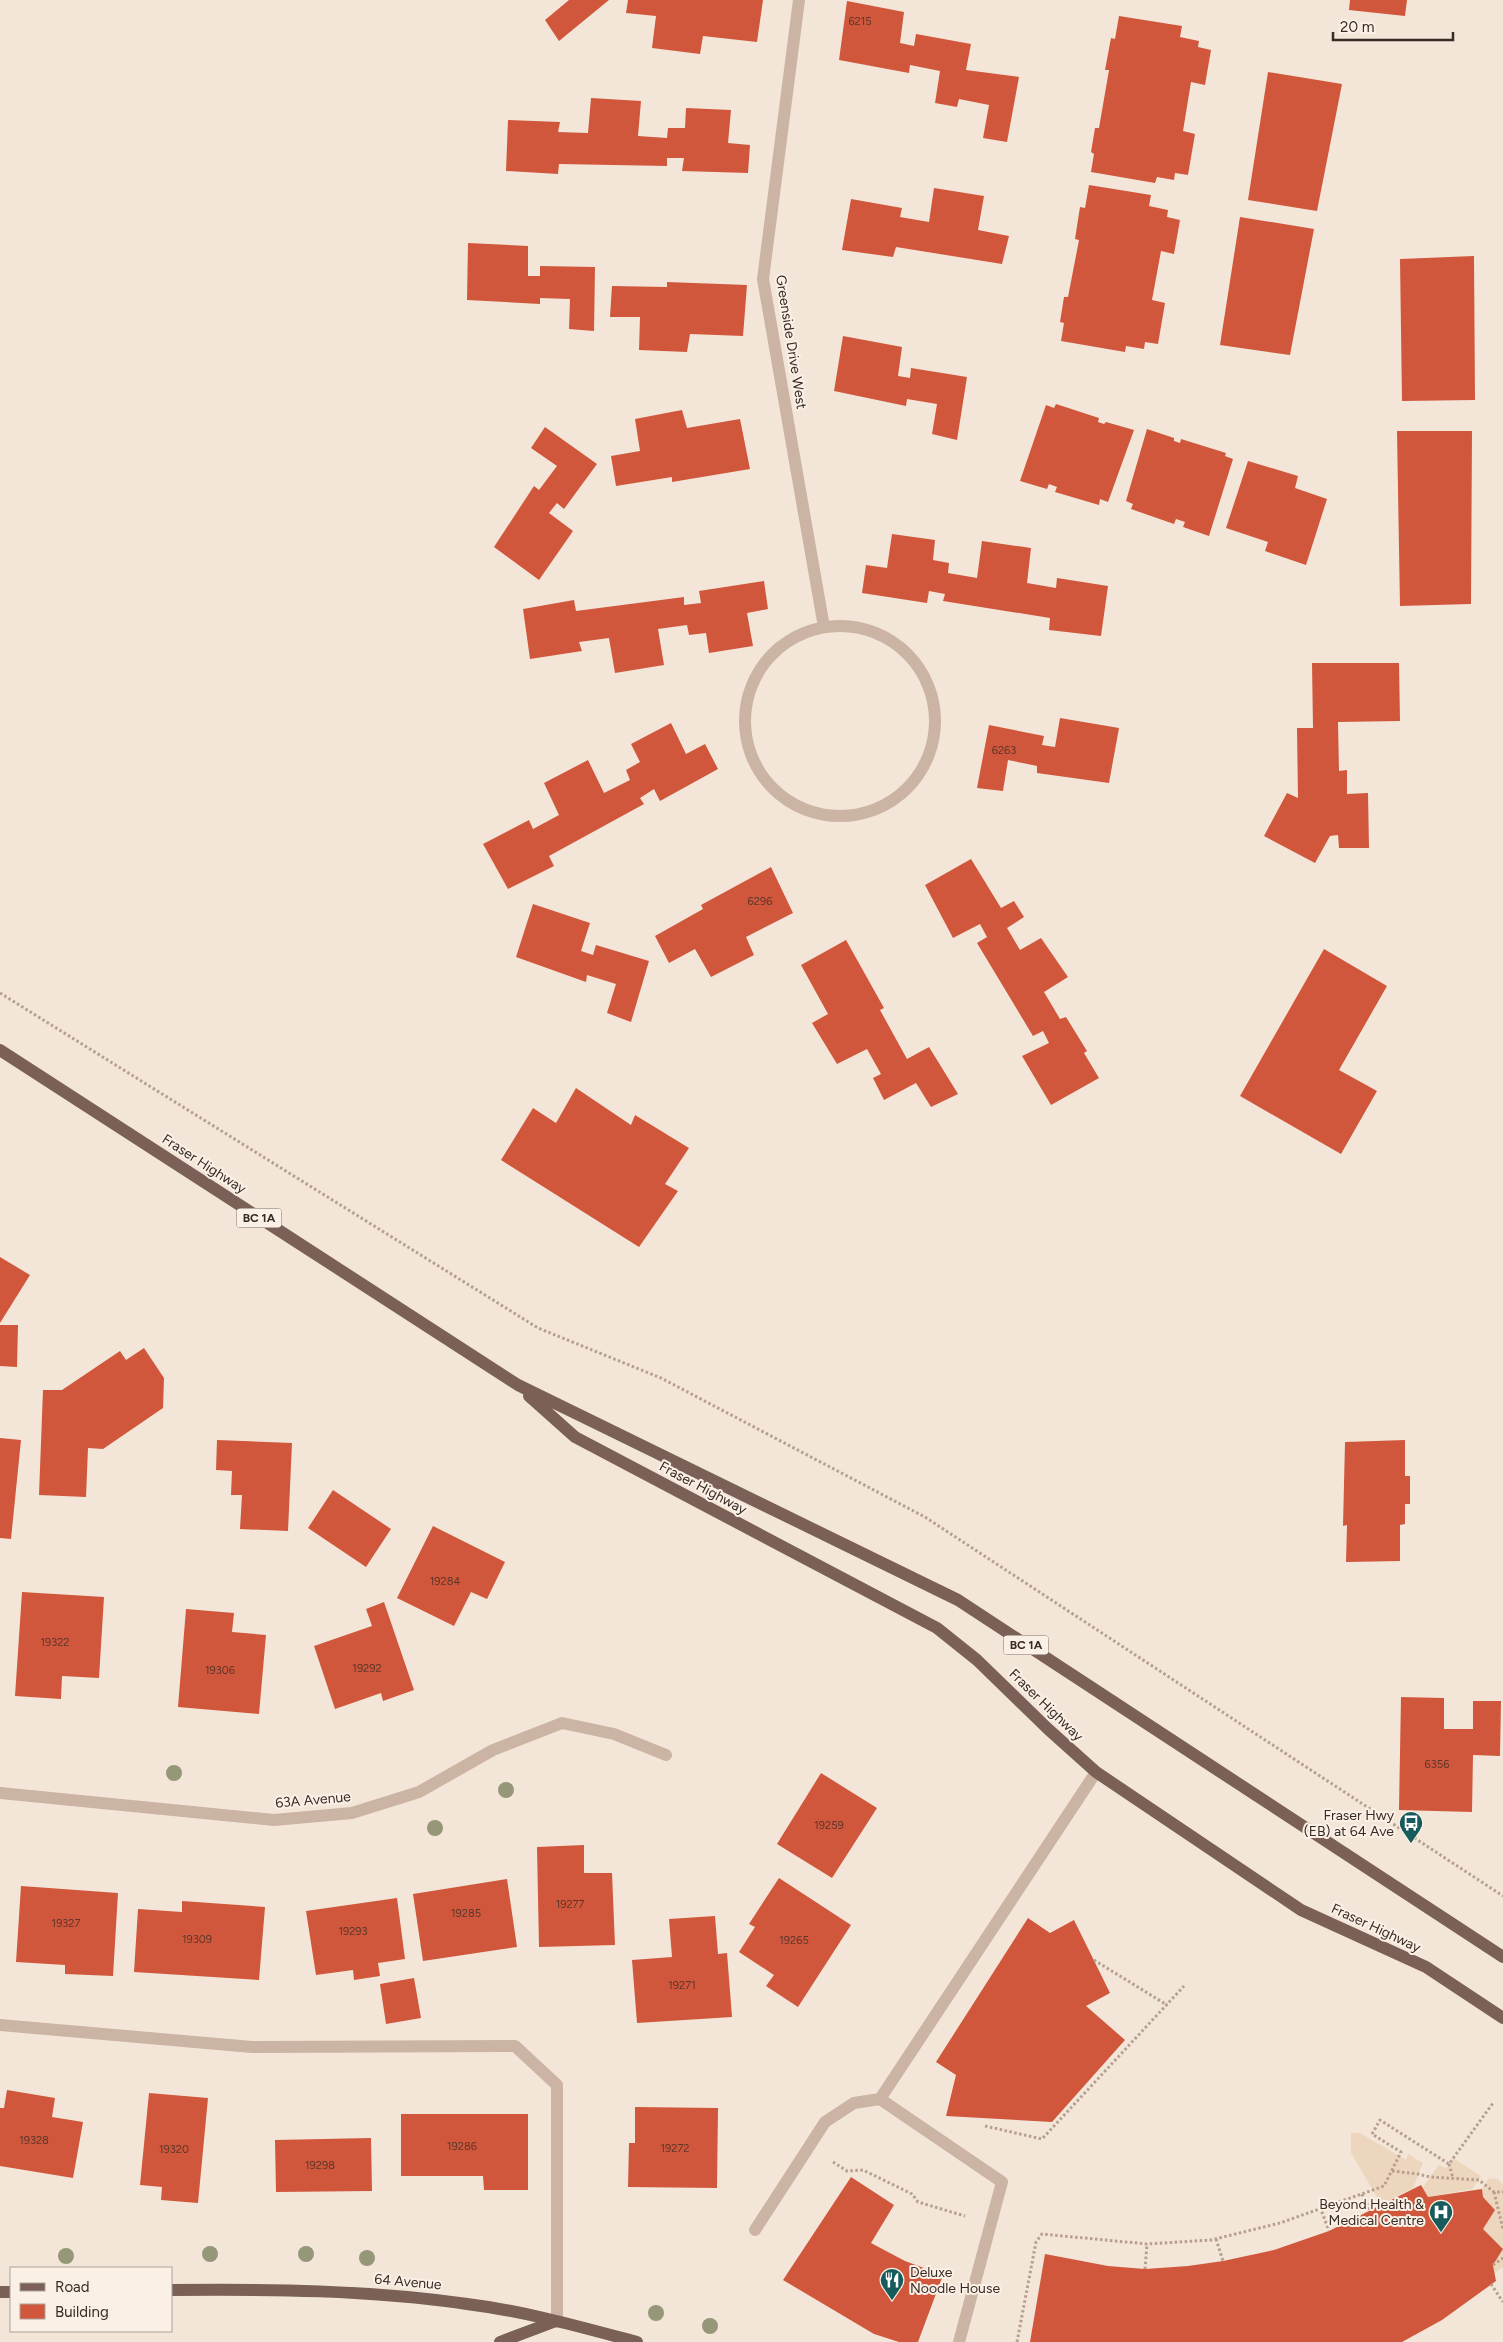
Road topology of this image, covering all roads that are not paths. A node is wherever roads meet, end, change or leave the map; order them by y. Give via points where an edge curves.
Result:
1 (799, 0) edge
2 (824, 627) junction
3 (0, 1050) edge
4 (518, 1386) junction
5 (666, 1755) dead end
6 (1096, 1772) junction
7 (0, 1793) edge
8 (1503, 1957) edge
9 (1503, 2018) edge
10 (0, 2025) edge
11 (880, 2099) junction
12 (755, 2230) dead end
13 (172, 2290) edge
14 (557, 2321) junction
15 (500, 2342) edge
16 (637, 2342) edge
17 (959, 2342) edge

1 - 2 street, Greenside Drive West via 763,279
2 - 2 street via 795,638 770,656 753,682 745,712 747,743 759,771 779,795 806,811 837,817 868,812 897,798 919,775 932,746 936,715 928,684 911,657 886,637 856,627
3 - 4 main road, Fraser Highway / BC 1A
4 - 6 main road, Fraser Highway via 575,1437 937,1628 978,1660
4 - 8 main road, Fraser Highway / BC 1A via 958,1600
5 - 7 street, 63A Avenue via 614,1734 562,1723 493,1750 419,1792 352,1813 274,1820
6 - 9 main road, Fraser Highway via 1300,1910 1426,1968
6 - 11 street
10 - 14 street via 252,2048 515,2046 557,2085
11 - 12 street via 854,2103 825,2122
11 - 17 street via 1002,2182
13 - 14 main road, 64 Avenue via 390,2294 469,2304
14 - 15 main road
14 - 16 main road, 64 Avenue

